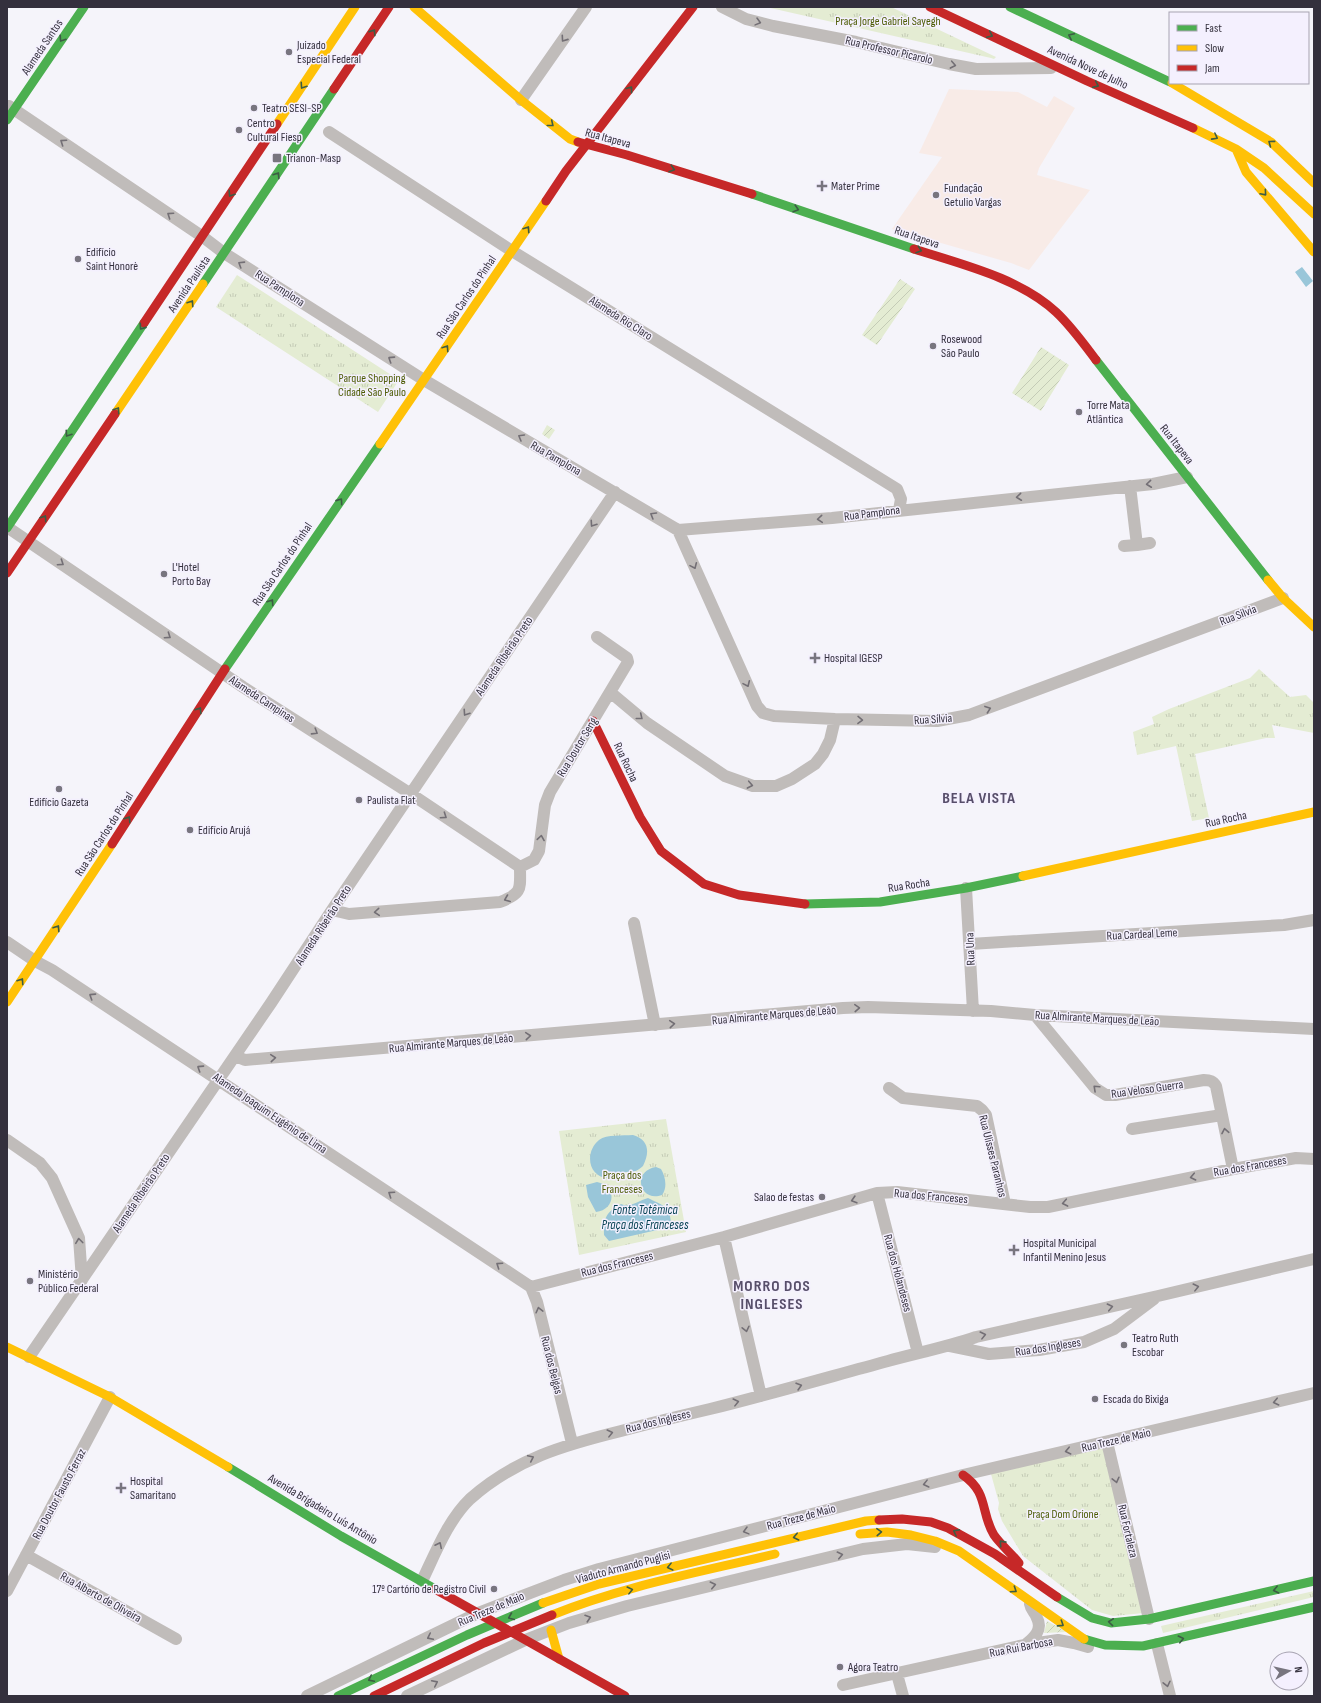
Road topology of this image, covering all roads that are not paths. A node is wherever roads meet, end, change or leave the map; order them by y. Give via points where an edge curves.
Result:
1 (84, 7) edge
2 (355, 7) edge
3 (389, 7) edge
4 (414, 7) edge
5 (586, 7) edge
6 (693, 7) edge
7 (722, 7) edge
8 (930, 7) edge
9 (1010, 7) edge
10 (1037, 7) edge
11 (1043, 23) junction
12 (1060, 68) junction
13 (1169, 82) edge
14 (1173, 84) edge
15 (521, 100) junction
16 (11, 107) edge
17 (7, 120) edge
18 (329, 132) dead end
19 (586, 145) junction
20 (1236, 149) junction
21 (1300, 169) junction
22 (1314, 172) edge
23 (1314, 183) edge
24 (1314, 214) edge
25 (203, 237) junction
26 (512, 251) junction
27 (1314, 252) edge
28 (224, 253) junction
29 (424, 380) junction
30 (1187, 477) junction
31 (1130, 486) junction
32 (615, 492) junction
33 (899, 510) junction
34 (7, 527) edge
35 (678, 530) junction
36 (29, 541) junction
37 (1150, 543) dead end
38 (1137, 545) junction
39 (1124, 546) dead end
40 (7, 573) edge
41 (1283, 598) junction
42 (1314, 627) edge
43 (597, 637) dead end
44 (223, 673) junction
45 (610, 692) junction
46 (835, 719) junction
47 (593, 720) junction
48 (411, 794) junction
49 (1314, 812) edge
50 (520, 867) junction
51 (966, 888) junction
52 (332, 910) junction
53 (1314, 920) edge
54 (634, 923) dead end
55 (7, 942) edge
56 (970, 944) junction
57 (35, 960) junction
58 (7, 1002) edge
59 (973, 1011) junction
60 (1035, 1015) junction
61 (655, 1025) junction
62 (1314, 1029) edge
63 (235, 1056) junction
64 (219, 1080) junction
65 (889, 1088) dead end
66 (1222, 1114) junction
67 (1132, 1129) dead end
68 (7, 1140) edge
69 (1314, 1159) edge
70 (1233, 1169) junction
71 (877, 1193) junction
72 (1004, 1204) junction
73 (724, 1237) junction
74 (1314, 1259) edge
75 (82, 1280) junction
76 (531, 1287) junction
77 (1158, 1296) junction
78 (950, 1346) junction
79 (7, 1347) edge
80 (918, 1352) junction
81 (29, 1357) junction
82 (1314, 1393) edge
83 (761, 1396) junction
84 (110, 1397) junction
85 (1107, 1442) junction
86 (572, 1443) junction
87 (963, 1475) junction
88 (854, 1535) dead end
89 (959, 1551) junction
90 (785, 1552) dead end
91 (26, 1555) junction
92 (1025, 1574) junction
93 (422, 1581) junction
94 (1314, 1581) edge
95 (542, 1588) junction
96 (7, 1591) edge
97 (510, 1600) junction
98 (1030, 1601) junction
99 (1314, 1608) edge
100 (478, 1613) junction
101 (1149, 1619) junction
102 (570, 1623) junction
103 (445, 1629) junction
104 (551, 1630) junction
105 (176, 1639) dead end
106 (525, 1640) junction
107 (1157, 1644) junction
108 (1024, 1645) junction
109 (1142, 1646) junction
110 (559, 1660) junction
111 (463, 1670) junction
112 (898, 1674) junction
113 (843, 1686) dead end
114 (307, 1696) edge
115 (338, 1696) edge
116 (374, 1696) edge
117 (407, 1696) edge
118 (625, 1696) edge
119 (903, 1696) edge
120 (1170, 1696) edge

1 -> 16 main road, Alameda Santos
2 -> 25 main road, Avenida Paulista
28 -> 3 main road, Avenida Paulista
4 - 15 main road, Rua Itapeva
5 -> 15 street
19 -> 6 main road, Rua São Carlos do Pinhal
7 -> 12 street, Rua Professor Picarolo via 746,19 773,26 976,69
8 -> 12 main road, Avenida Nove de Julho
9 - 11 main road, Avenida Nove de Julho
10 - 11 street
13 -> 11 main road, Avenida Nove de Julho
12 -> 20 main road, Avenida Nove de Julho
21 -> 14 main road, Avenida Nove de Julho via 1284,153 1247,126
15 -> 19 main road, Rua Itapeva via 570,139
16 - 17 main road, Alameda Santos
25 -> 16 street, Rua Pamplona
18 - 26 street, Alameda Rio Claro
26 -> 19 main road, Rua São Carlos do Pinhal
19 -> 30 main road, Rua Itapeva via 627,155 802,210 1023,288 1056,312
20 - 24 main road, Avenida Nove de Julho via 1264,168
20 -> 27 main road via 1246,172
21 - 22 main road
21 - 23 main road, Avenida Nove de Julho
25 - 28 street, Rua Pamplona
25 -> 34 main road, Avenida Paulista
29 -> 26 main road, Rua São Carlos do Pinhal
26 - 33 street, Alameda Rio Claro via 897,489 901,499
29 -> 28 street, Rua Pamplona
36 -> 28 main road, Avenida Paulista
32 -> 29 street, Rua Pamplona
44 -> 29 main road, Rua São Carlos do Pinhal
30 -> 31 street, Rua Pamplona
30 - 41 main road, Rua Itapeva
31 -> 33 street, Rua Pamplona
31 - 38 street
35 -> 32 street, Rua Pamplona
32 -> 48 street, Alameda Ribeirão Preto
33 -> 35 street, Rua Pamplona
34 - 36 street, Alameda Campinas
35 -> 46 street, Rua Sílvia via 757,706 763,713 774,716
36 - 40 main road, Avenida Paulista
36 -> 44 street, Alameda Campinas
37 - 38 street
38 - 39 street
41 - 42 main road, Rua Itapeva
46 -> 41 street, Rua Sílvia via 938,721 969,715
43 - 45 street, Rua Doutor Seng via 628,660
44 -> 48 street, Alameda Campinas
57 -> 44 main road, Rua São Carlos do Pinhal
45 -> 46 street via 652,726 725,776 753,786 776,786 810,768 823,754 830,740
45 - 47 street, Rua Doutor Seng
50 -> 47 street, Rua Doutor Seng via 534,860 539,851 545,805 550,792
47 - 51 main road, Rua Rocha via 626,791 661,851 704,884 739,895 812,905 880,902
48 -> 50 street, Alameda Campinas
48 - 52 street, Alameda Ribeirão Preto
49 - 51 main road, Rua Rocha
50 -> 52 street via 521,886 513,897 500,902 348,914
51 - 56 street, Rua Una
52 - 63 street, Alameda Ribeirão Preto
53 - 56 street, Rua Cardeal Leme via 1284,925
54 - 61 street
55 - 57 street, Alameda Joaquim Eugênio de Lima
56 - 59 street, Rua Una
58 -> 57 main road, Rua São Carlos do Pinhal
64 -> 57 street, Alameda Joaquim Eugênio de Lima
59 - 60 street, Rua Almirante Marques de Leão
61 -> 59 street, Rua Almirante Marques de Leão via 868,1007
60 - 62 street, Rua Almirante Marques de Leão
66 -> 60 street, Rua Veloso Guerra via 1216,1086 1209,1080 1115,1095 1099,1092
63 -> 61 street, Rua Almirante Marques de Leão via 245,1060
63 - 64 street, Alameda Ribeirão Preto
64 - 75 street, Alameda Ribeirão Preto
76 -> 64 street, Alameda Joaquim Eugênio de Lima
65 - 72 street, Rua Ulisses Paranhos via 903,1098 977,1106 982,1110 986,1115
66 - 67 street
70 -> 66 street, Rua Veloso Guerra
75 -> 68 street via 79,1238 52,1178 40,1163
69 - 70 street, Rua dos Franceses via 1296,1158
70 -> 72 street, Rua dos Franceses via 1048,1207
71 - 72 street, Rua dos Franceses via 897,1192
71 -> 73 street, Rua dos Franceses
71 - 80 street, Rua dos Holandeses
73 - 76 street, Rua dos Franceses
73 -> 83 street
77 -> 74 street, Rua dos Ingleses
75 - 81 street, Alameda Ribeirão Preto
86 -> 76 street, Rua dos Belgas
78 -> 77 street, Rua dos Ingleses via 1002,1330
77 - 78 street, Rua dos Ingleses via 1114,1329 1084,1342 1033,1351 989,1354
78 - 80 street, Rua dos Ingleses
79 - 81 main road, Avenida Brigadeiro Luís Antônio
83 -> 80 street, Rua dos Ingleses
81 - 84 main road, Avenida Brigadeiro Luís Antônio
82 -> 85 street, Rua Treze de Maio
86 -> 83 street, Rua dos Ingleses
84 - 91 street, Rua Doutor Fausto Ferraz
84 - 93 main road, Avenida Brigadeiro Luís Antônio via 341,1536
85 -> 87 street, Rua Treze de Maio
85 -> 101 street, Rua Fortaleza
93 -> 86 street, Rua dos Ingleses via 446,1531 469,1500 513,1467
92 -> 87 main road via 1018,1562 993,1534 978,1488 971,1479
87 -> 95 street, Rua Treze de Maio via 599,1569
88 -> 89 main road via 878,1531 898,1532 938,1541
89 -> 98 main road
102 -> 89 street via 627,1606 863,1550 907,1544
116 -> 90 main road, Viaduto Armando Puglisi via 484,1643 579,1604
91 - 96 street, Rua Doutor Fausto Ferraz
91 - 105 street, Rua Alberto de Oliveira
101 -> 92 main road via 1111,1623 1092,1618
92 -> 115 main road, Viaduto Armando Puglisi via 975,1542 931,1522 902,1519 866,1521 574,1592 440,1647
93 - 100 main road, Avenida Brigadeiro Luís Antônio
94 -> 101 main road
95 - 97 street, Rua Treze de Maio
95 - 102 street via 542,1604 546,1613 553,1619
97 - 100 street, Rua Treze de Maio
97 - 104 street via 535,1612
98 - 108 street via 1031,1610 1040,1626 1035,1637
98 -> 109 main road via 1082,1638 1105,1645
107 -> 99 main road, Rua Rui Barbosa
100 - 103 street, Rua Treze de Maio
100 - 106 main road, Avenida Brigadeiro Luís Antônio
102 - 104 street
103 - 111 street via 465,1631 473,1637 473,1656
103 -> 114 street, Rua Treze de Maio
104 - 106 street
104 - 110 main road
106 - 110 main road, Avenida Brigadeiro Luís Antônio
106 - 111 street
107 - 109 main road, Rua Rui Barbosa
107 -> 120 street
108 - 109 street, Rua Rui Barbosa via 1058,1640 1111,1653 1134,1652
108 - 112 street, Rua Rui Barbosa
110 - 118 main road, Avenida Brigadeiro Luís Antônio
117 -> 111 street
112 - 113 street, Rua Rui Barbosa
112 - 119 street

